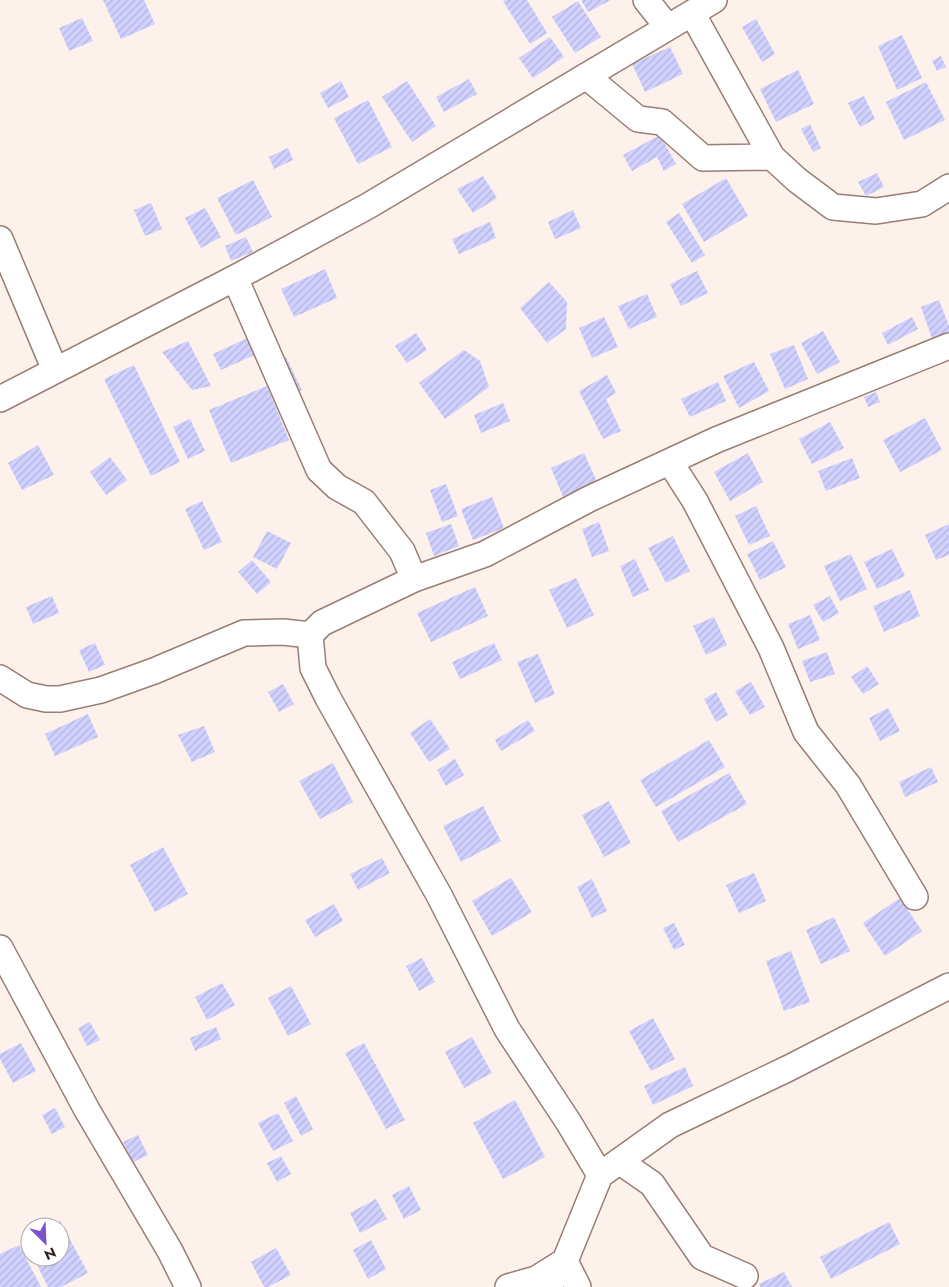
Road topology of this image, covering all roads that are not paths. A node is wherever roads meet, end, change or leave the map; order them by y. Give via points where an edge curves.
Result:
1 (646, 0) edge
2 (714, 0) edge
3 (692, 13) junction
4 (662, 20) dead end
5 (586, 76) junction
6 (772, 156) junction
7 (949, 187) edge
8 (0, 239) edge
9 (235, 278) junction
10 (949, 346) edge
11 (55, 370) junction
12 (0, 399) edge
13 (670, 462) junction
14 (414, 579) junction
15 (310, 635) junction
16 (0, 678) edge
17 (915, 897) dead end
18 (0, 948) edge
19 (949, 986) edge
20 (609, 1168) junction
21 (565, 1261) junction
22 (745, 1276) dead end
23 (188, 1287) edge
24 (508, 1287) edge
25 (548, 1287) edge
26 (578, 1287) edge

1 - 4 street
2 - 3 street
3 - 5 street
3 - 6 street
5 - 6 street via 638,118 662,122 703,158
5 - 9 street via 368,206
6 - 7 street via 833,207 876,211 922,204
8 - 11 street
9 - 11 street
9 - 14 street via 319,470 337,487 364,502 402,550
10 - 13 street via 716,440
11 - 12 street
13 - 14 street via 589,499 485,554
13 - 17 street via 695,501 772,648 806,732 848,785
14 - 15 street via 322,623
15 - 16 street via 244,633 154,671 101,690 60,700 27,695
15 - 20 street via 313,668 439,895 507,1029 569,1122
18 - 23 street
19 - 20 street via 670,1125
20 - 21 street
20 - 22 street via 652,1184 702,1257
21 - 24 street via 536,1279
21 - 25 street
21 - 26 street

